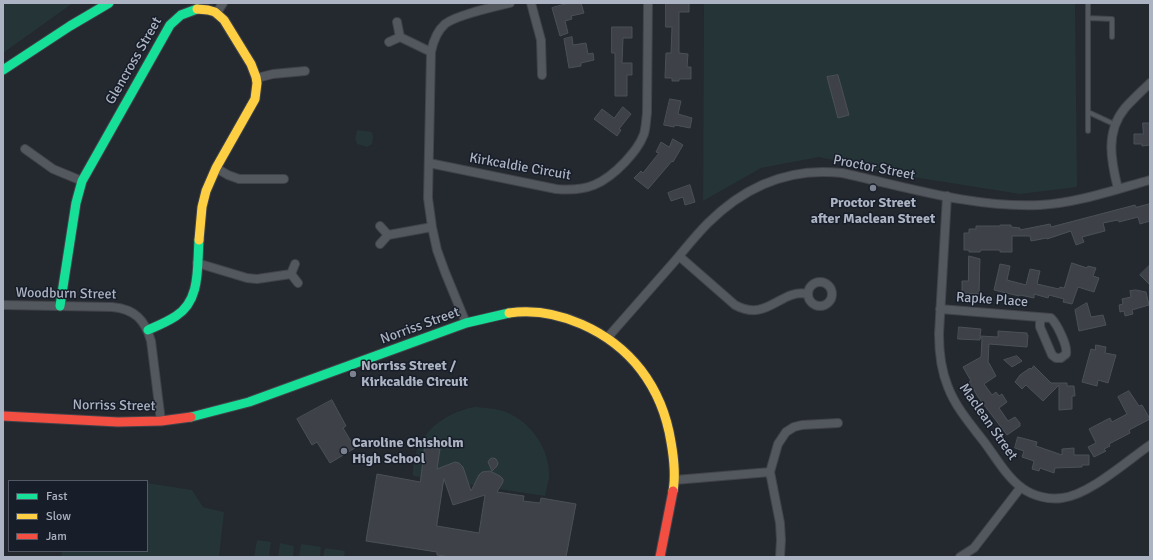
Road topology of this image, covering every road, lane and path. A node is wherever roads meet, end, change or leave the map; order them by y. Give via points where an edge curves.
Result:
1 (108, 3) edge
2 (223, 3) edge
3 (510, 3) edge
4 (531, 3) edge
5 (648, 3) edge
6 (1088, 3) edge
7 (216, 14) junction
8 (1088, 18) junction
9 (396, 22) dead end
10 (400, 37) junction
11 (1112, 37) dead end
12 (388, 42) dead end
13 (431, 52) junction
14 (3, 70) edge
15 (306, 71) dead end
16 (542, 75) dead end
17 (257, 78) junction
18 (1150, 83) edge
19 (1088, 112) junction
20 (1116, 125) junction
21 (1088, 131) dead end
22 (25, 149) dead end
23 (429, 163) junction
24 (216, 168) junction
25 (284, 179) dead end
26 (1150, 180) edge
27 (82, 181) junction
28 (1118, 189) junction
29 (947, 196) junction
30 (380, 226) dead end
31 (432, 227) junction
32 (388, 235) junction
33 (380, 244) dead end
34 (679, 256) junction
35 (197, 263) junction
36 (295, 264) dead end
37 (291, 274) junction
38 (298, 283) dead end
39 (808, 294) dead end
40 (3, 305) edge
41 (60, 306) junction
42 (940, 309) junction
43 (1042, 318) junction
44 (466, 324) junction
45 (148, 330) junction
46 (608, 337) junction
47 (3, 416) edge
48 (161, 421) junction
49 (838, 423) dead end
50 (1150, 445) edge
51 (770, 472) junction
52 (675, 480) junction
53 (1021, 487) junction
54 (660, 557) edge
55 (780, 557) edge
56 (960, 557) edge

1 - 14 street
2 - 7 street
3 - 13 street via 454,18 437,34
4 - 16 street via 541,40
5 - 23 street, Kirkcaldie Circuit via 646,127 638,147 612,175 599,184 571,191
6 - 8 lane
7 - 17 street via 227,25
7 - 27 street, Glencross Street via 194,9 174,20
8 - 11 lane via 1112,19
8 - 19 lane
9 - 10 street
10 - 12 street
10 - 13 street
13 - 23 street
15 - 17 street
17 - 24 street via 258,90 255,98
18 - 20 street via 1125,108
19 - 20 lane
19 - 21 lane
20 - 28 street via 1110,149
22 - 27 street via 53,169
23 - 31 street via 428,198
24 - 25 street via 239,179
24 - 35 street via 202,207
26 - 28 street, Proctor Street
27 - 41 street, Glencross Street via 76,203
28 - 29 street, Proctor Street via 1041,205 975,202
29 - 34 street, Proctor Street via 842,173 806,172 782,177 737,198 707,224
29 - 42 street, Maclean Street
30 - 32 street
31 - 32 street
31 - 44 street via 437,250
32 - 33 street
34 - 39 street via 744,310 764,309 795,294
34 - 46 street, Proctor Street
35 - 37 street via 247,278
35 - 45 street via 195,291 185,310
36 - 37 street
37 - 38 street
40 - 41 street, Woodburn Street
41 - 45 street, Woodburn Street via 123,308 133,312
42 - 43 street, Rapke Place
42 - 53 street, Maclean Street via 939,352 948,388 1008,474
43 - 43 street, Rapke Place via 1051,318 1055,322 1067,350 1061,358 1052,355 1040,327
44 - 46 street, Norriss Street via 495,315 541,313 576,321
44 - 48 street, Norriss Street via 249,402 208,414
45 - 48 street, Woodburn Street
46 - 52 street, Norriss Street via 636,363 658,397 671,437
47 - 48 street, Norriss Street via 118,422
49 - 51 street via 802,425 786,432 778,444
50 - 53 street, Maclean Street via 1077,495 1056,499 1041,497
51 - 52 street
51 - 55 street via 780,523
52 - 54 street, Norriss Street
53 - 56 street via 974,548

